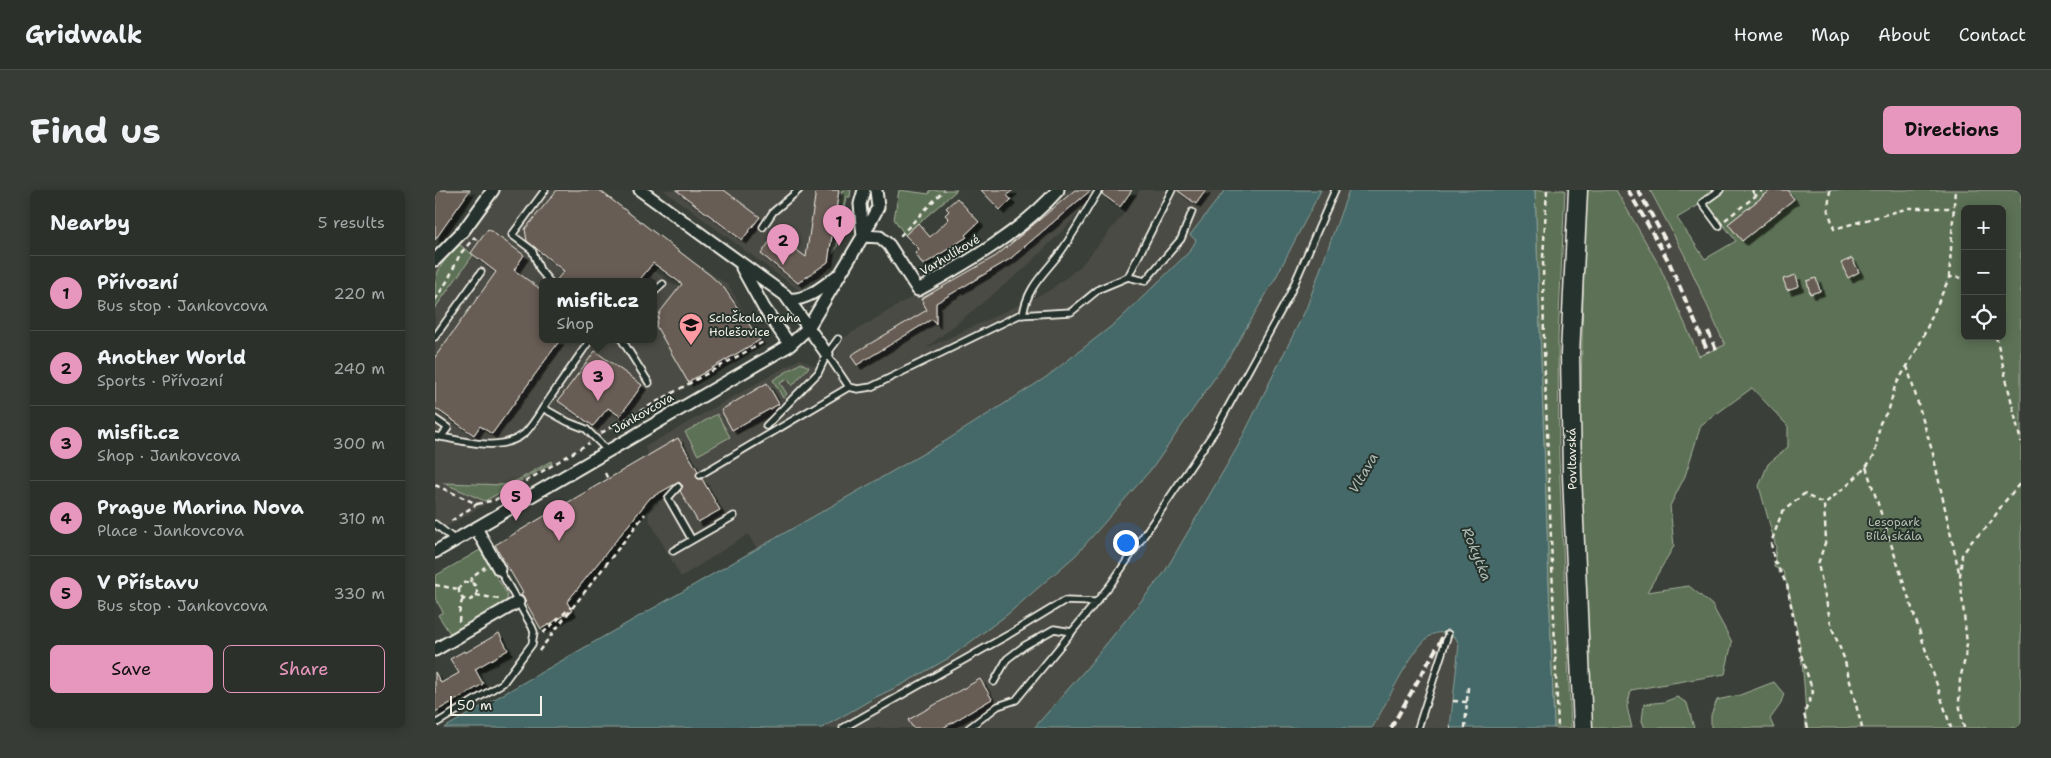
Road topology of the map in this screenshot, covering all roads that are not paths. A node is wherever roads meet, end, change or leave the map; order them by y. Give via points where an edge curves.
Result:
1 (493, 190) edge
2 (545, 190) edge
3 (640, 190) edge
4 (799, 190) edge
5 (864, 190) edge
6 (876, 190) edge
7 (1058, 190) edge
8 (1099, 190) edge
9 (1172, 190) edge
10 (1335, 190) edge
11 (1578, 190) edge
12 (1720, 190) edge
13 (1192, 212) dead end
14 (1719, 226) dead end
15 (763, 227) dead end
16 (863, 236) junction
17 (435, 260) edge
18 (740, 264) junction
19 (481, 272) dead end
20 (841, 274) junction
21 (1128, 277) junction
22 (547, 278) edge
23 (663, 284) dead end
24 (657, 289) edge
25 (789, 299) junction
26 (1023, 315) junction
27 (808, 328) junction
28 (435, 337) edge
29 (837, 339) dead end
30 (588, 343) edge
31 (624, 343) edge
32 (790, 345) junction
33 (827, 354) junction
34 (649, 383) dead end
35 (849, 387) junction
36 (543, 408) junction
37 (435, 420) edge
38 (765, 426) dead end
39 (438, 437) edge
40 (607, 450) junction
41 (700, 475) dead end
42 (678, 487) dead end
43 (733, 516) dead end
44 (435, 524) edge
45 (476, 528) junction
46 (455, 540) junction
47 (692, 540) junction
48 (435, 552) edge
49 (673, 552) dead end
50 (499, 569) joint
51 (518, 602) junction
52 (1096, 602) junction
53 (1072, 632) junction
54 (1449, 634) dead end
55 (435, 650) edge
56 (994, 682) dead end
57 (435, 724) edge
58 (843, 728) edge
59 (969, 728) edge
60 (1418, 728) edge
61 (1583, 728) edge

1 - 17 street via 465,230
2 - 22 lane via 513,234 532,250
3 - 18 street
4 - 15 lane via 773,212
5 - 16 street via 860,204
6 - 16 street, Jankovcova via 878,207
7 - 16 street, Varhulíkové via 1017,228 966,264 918,290 889,245 880,238
8 - 26 lane via 1060,252 1031,288
9 - 21 lane
10 - 52 lane via 1289,296 1216,429
11 - 61 main road, Povltavská via 1570,354
12 - 14 lane via 1702,203
13 - 21 lane via 1181,240 1145,281
16 - 20 street, Jankovcova
18 - 25 street
18 - 32 street via 764,308
19 - 28 lane
20 - 25 street, Jankovcova via 809,295
20 - 27 street, Jankovcova
21 - 26 lane via 1099,289 1071,312
23 - 24 lane
25 - 27 street
26 - 35 lane via 871,387
27 - 32 street, Jankovcova
27 - 33 street
29 - 33 lane
30 - 36 lane
31 - 34 lane
32 - 40 street, Jankovcova
33 - 35 lane
33 - 38 lane via 818,373
35 - 41 lane
36 - 39 lane via 527,431 503,444
36 - 40 lane via 586,429
37 - 39 lane via 448,428
40 - 45 street, Jankovcova
42 - 47 lane via 668,498
43 - 47 lane
44 - 46 lane
45 - 46 street, Jankovcova
45 - 50 street
46 - 48 street, Jankovcova
47 - 49 lane
50 - 51 lane
51 - 55 street
51 - 57 lane via 534,632 532,644 503,683
52 - 53 lane
52 - 58 lane via 1064,601
53 - 56 lane via 1054,629 1024,646 1007,659
53 - 59 lane via 1016,700 998,706
54 - 60 lane

